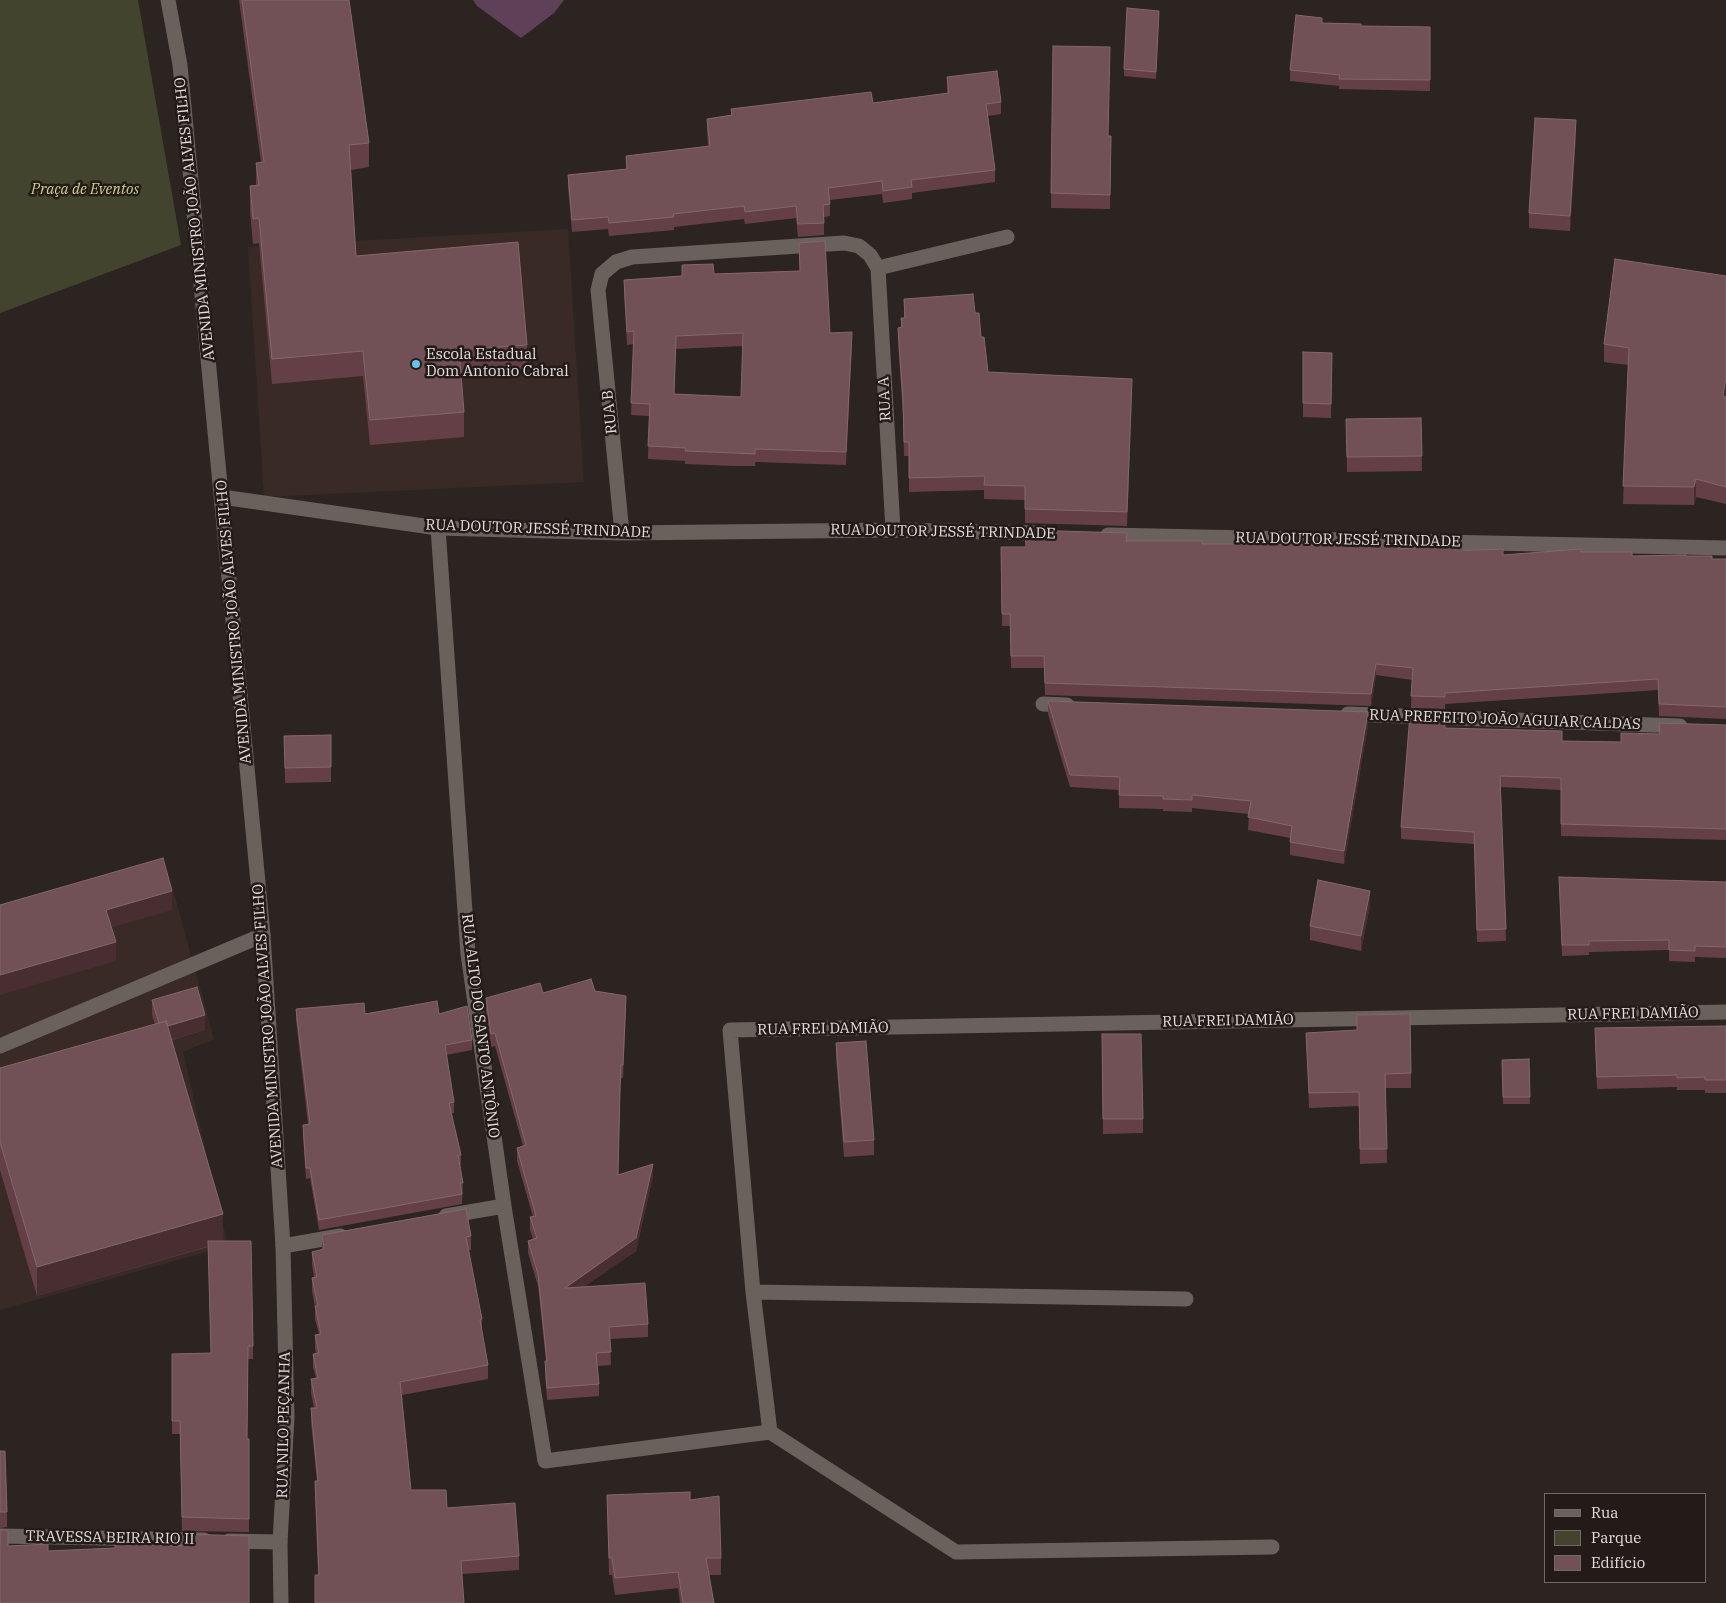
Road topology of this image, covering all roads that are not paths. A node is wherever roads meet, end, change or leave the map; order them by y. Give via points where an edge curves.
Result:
1 (168, 0) edge
2 (1008, 237) dead end
3 (878, 268) junction
4 (222, 497) junction
5 (438, 528) junction
6 (893, 530) junction
7 (622, 533) junction
8 (1062, 534) edge
9 (1091, 534) edge
10 (1726, 548) edge
11 (1043, 704) dead end
12 (1083, 705) edge
13 (1330, 714) edge
14 (1696, 727) edge
15 (263, 935) junction
16 (1726, 1012) edge
17 (0, 1046) edge
18 (504, 1206) junction
19 (427, 1220) edge
20 (350, 1234) edge
21 (283, 1246) junction
22 (753, 1292) junction
23 (1186, 1299) dead end
24 (770, 1432) junction
25 (0, 1536) edge
26 (280, 1542) junction
27 (1272, 1547) dead end
28 (281, 1603) edge

1 - 4 street, AVENIDA MINISTRO JOÃO ALVES FILHO via 180,64
2 - 3 street
3 - 6 street, RUA A
3 - 7 street, RUA B via 859,246 844,243 632,257 616,262 602,274 598,290
4 - 5 street, RUA DOUTOR JESSÉ TRINDADE
4 - 15 street, AVENIDA MINISTRO JOÃO ALVES FILHO
5 - 7 street, RUA DOUTOR JESSÉ TRINDADE
5 - 18 street, RUA ALTO DO SANTO ANTÔNIO via 468,954
6 - 7 street, RUA DOUTOR JESSÉ TRINDADE
6 - 8 street, RUA DOUTOR JESSÉ TRINDADE
9 - 10 street, RUA DOUTOR JESSÉ TRINDADE
11 - 12 street
13 - 14 street, RUA PREFEITO JOÃO AGUIAR CALDAS
15 - 17 street
15 - 21 street, AVENIDA MINISTRO JOÃO ALVES FILHO
16 - 22 street, RUA FREI DAMIÃO via 730,1030
18 - 19 street
18 - 24 street, RUA ALTO DO SANTO ANTÔNIO via 545,1462
20 - 21 street
21 - 26 street, RUA NILO PEÇANHA via 286,1418
22 - 23 street
22 - 24 street
24 - 27 street via 956,1552
25 - 26 street, TRAVESSA BEIRA RIO II
26 - 28 street, RUA NILO PEÇANHA

